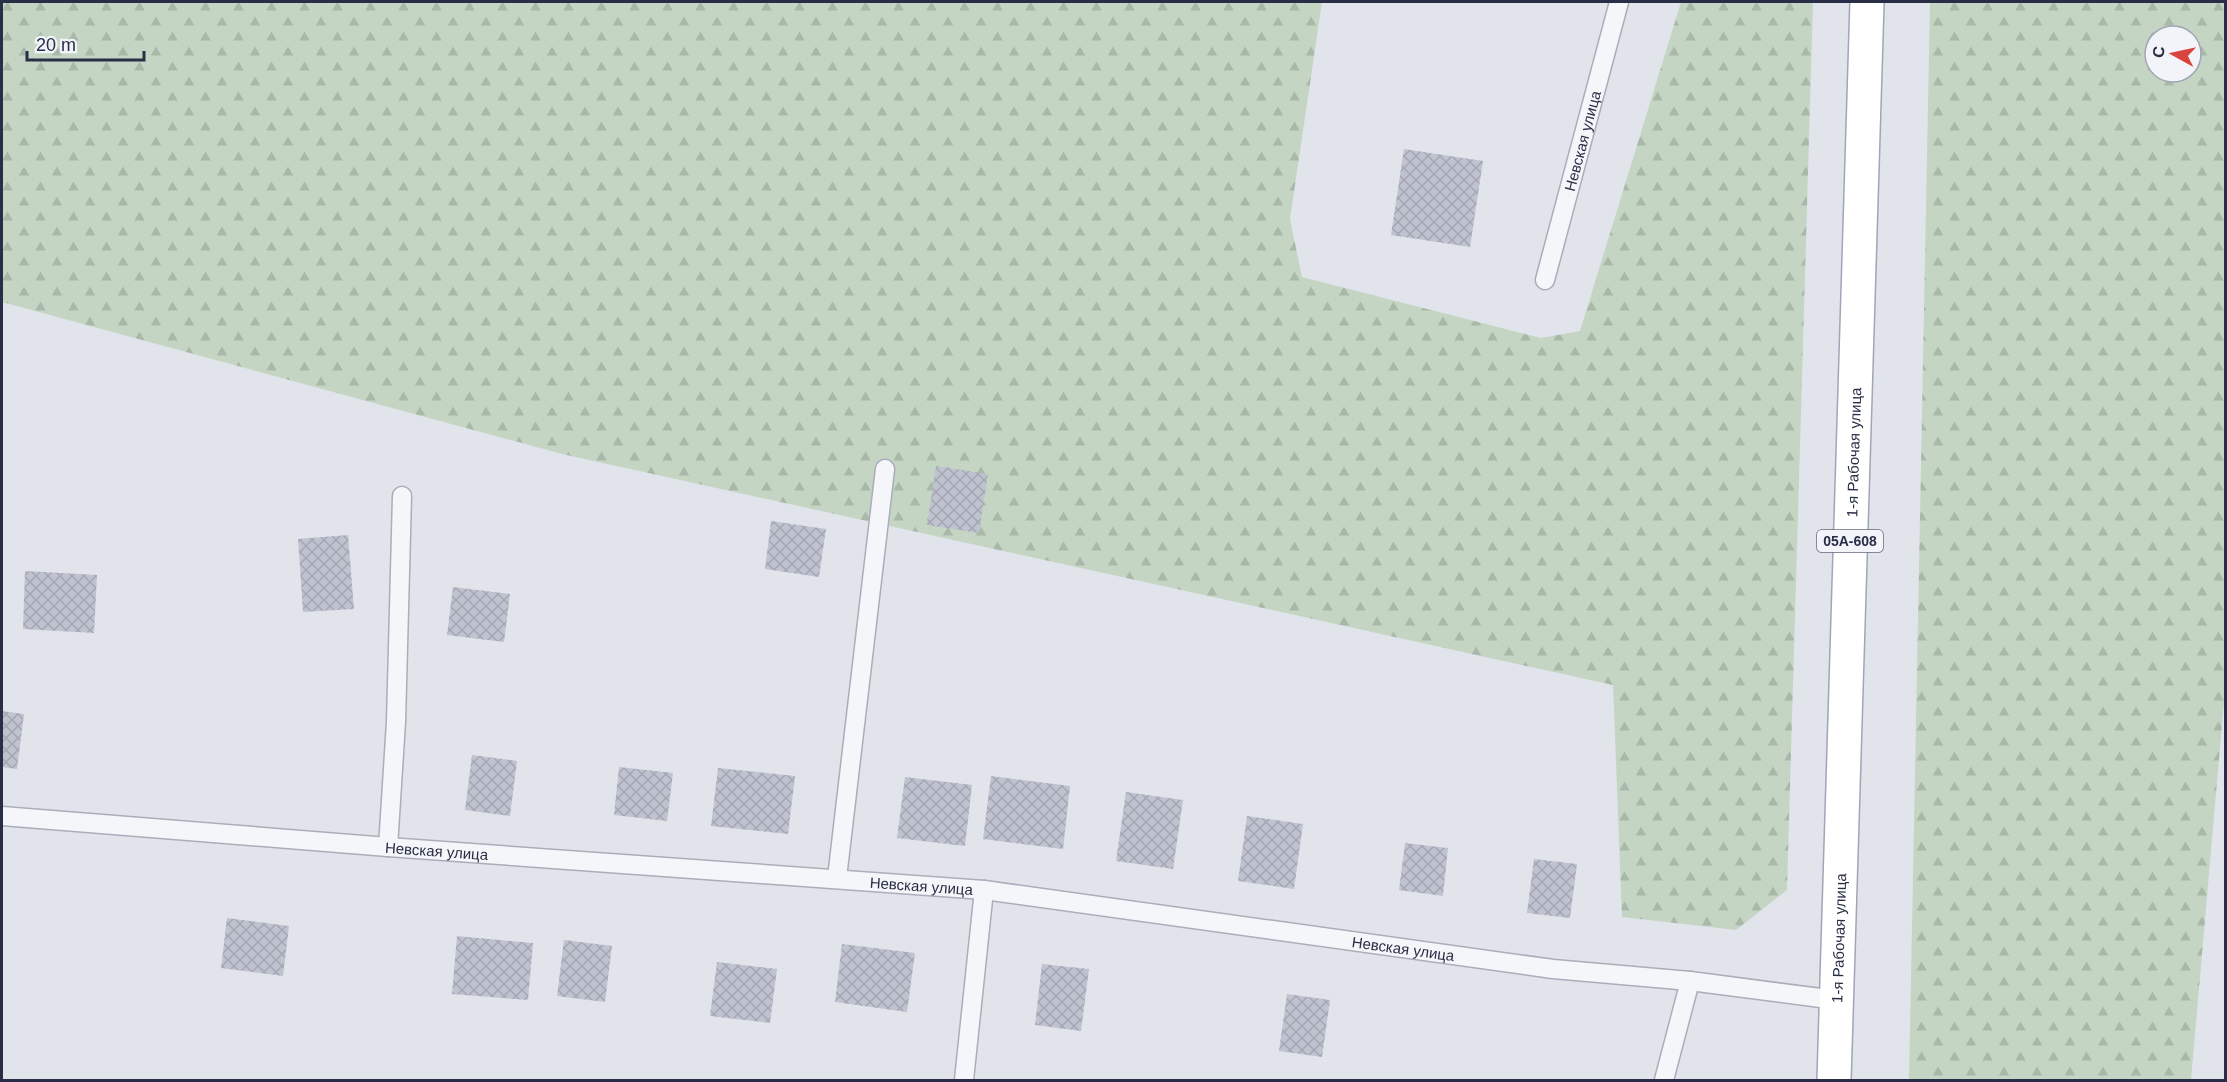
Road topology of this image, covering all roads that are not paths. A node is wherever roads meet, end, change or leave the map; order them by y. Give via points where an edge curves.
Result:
1 (1619, 2) edge
2 (1866, 2) edge
3 (1545, 280) dead end
4 (885, 469) dead end
5 (402, 496) dead end
6 (2, 816) edge
7 (388, 847) junction
8 (837, 878) junction
9 (984, 890) junction
10 (1690, 981) junction
11 (1836, 1000) junction
12 (964, 1080) edge
13 (1664, 1080) edge
14 (1834, 1080) edge

1 - 3 lane, Невская улица
2 - 11 main road, 1-я Рабочая улица / 05А-608
4 - 8 lane
5 - 7 lane via 396,722
6 - 7 lane, Невская улица
7 - 8 lane, Невская улица
8 - 9 lane, Невская улица
9 - 10 lane, Невская улица via 1553,969
9 - 12 lane
10 - 11 lane, Невская улица
10 - 13 lane
11 - 14 main road, 1-я Рабочая улица / 05А-608

